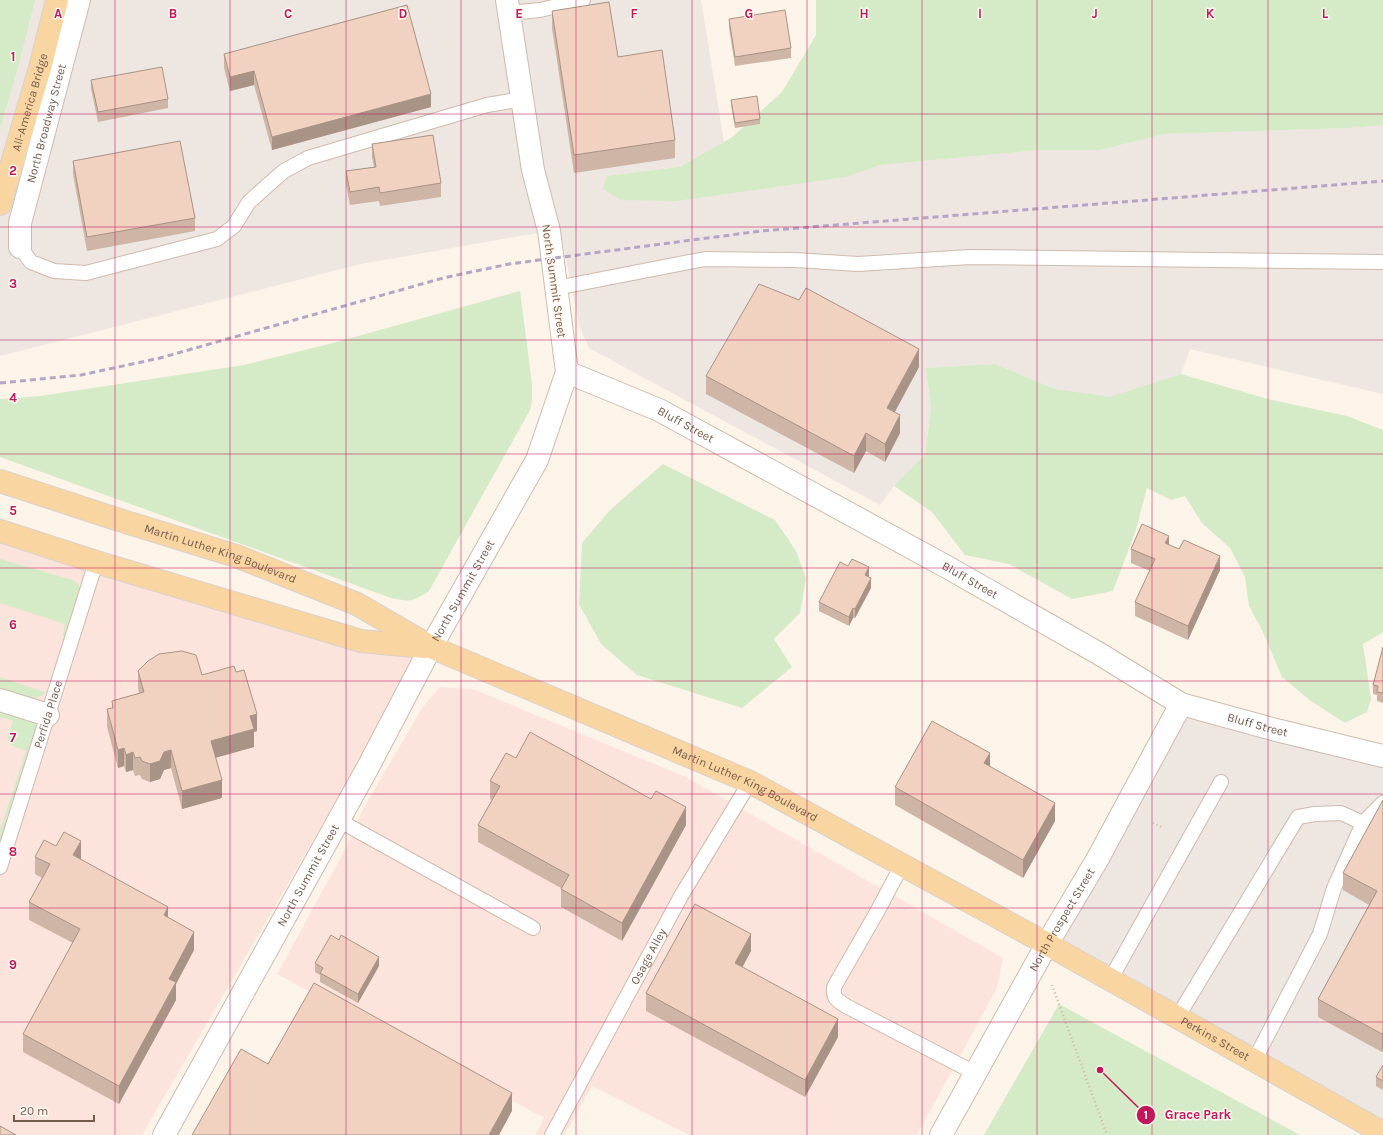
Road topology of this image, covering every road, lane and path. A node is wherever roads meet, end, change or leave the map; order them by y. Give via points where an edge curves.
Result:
1 (57, 0) edge
2 (80, 0) edge
3 (584, 0) edge
4 (508, 6) edge
5 (522, 100) junction
6 (0, 204) edge
7 (20, 247) joint
8 (1383, 262) edge
9 (556, 288) junction
10 (567, 372) junction
11 (0, 481) edge
12 (0, 531) edge
13 (96, 562) junction
14 (431, 647) junction
15 (0, 700) edge
16 (1181, 704) junction
17 (48, 715) junction
18 (1383, 756) edge
19 (750, 782) junction
20 (1221, 782) dead end
21 (1383, 803) edge
22 (338, 820) junction
23 (1153, 823) dead end
24 (1363, 823) junction
25 (1161, 827) dead end
26 (902, 865) junction
27 (0, 867) edge
28 (533, 928) dead end
29 (1043, 950) junction
30 (1110, 980) junction
31 (1177, 1018) junction
32 (1254, 1061) junction
33 (975, 1073) junction
34 (1383, 1133) edge
35 (554, 1134) edge
36 (164, 1135) edge
37 (941, 1135) edge
38 (1107, 1135) edge

1 - 6 main road, All-America Bridge
2 - 7 street, North Broadway Street via 20,223
3 - 4 lane via 540,10
4 - 5 street, North Summit Street
5 - 7 lane via 487,105 308,158 284,171 249,202 234,226 217,239 86,273 54,271 31,262
5 - 9 street, North Summit Street via 533,170 548,231
8 - 9 lane via 970,257 858,264 705,259
9 - 10 street, North Summit Street
10 - 14 street, North Summit Street via 537,460
10 - 16 street, Bluff Street via 659,410 947,567 1098,653
11 - 14 main road, Martin Luther King Boulevard via 236,556 357,604
12 - 13 main road, Martin Luther King Boulevard
13 - 14 main road, Martin Luther King Boulevard via 361,641
13 - 17 lane, Perfida Place
14 - 19 main road, Martin Luther King Boulevard
14 - 22 street, North Summit Street
15 - 17 street
16 - 18 street, Bluff Street
16 - 29 street, North Prospect Street via 1097,860
17 - 27 lane, Perfida Place
19 - 26 main road, Martin Luther King Boulevard
19 - 35 lane, Osage Alley via 681,896
20 - 30 lane
21 - 24 lane
22 - 28 lane
22 - 36 street, North Summit Street
23 - 25 path
24 - 31 lane via 1341,813 1298,817
24 - 32 lane via 1334,888 1320,934
26 - 29 main road, Martin Luther King Boulevard
26 - 33 lane via 834,987 833,994 846,1006
29 - 30 main road, Perkins Street
29 - 33 street, North Prospect Street
29 - 38 path
30 - 31 main road, Perkins Street
31 - 32 main road, Perkins Street
32 - 34 main road, Perkins Street
33 - 37 street, North Prospect Street

